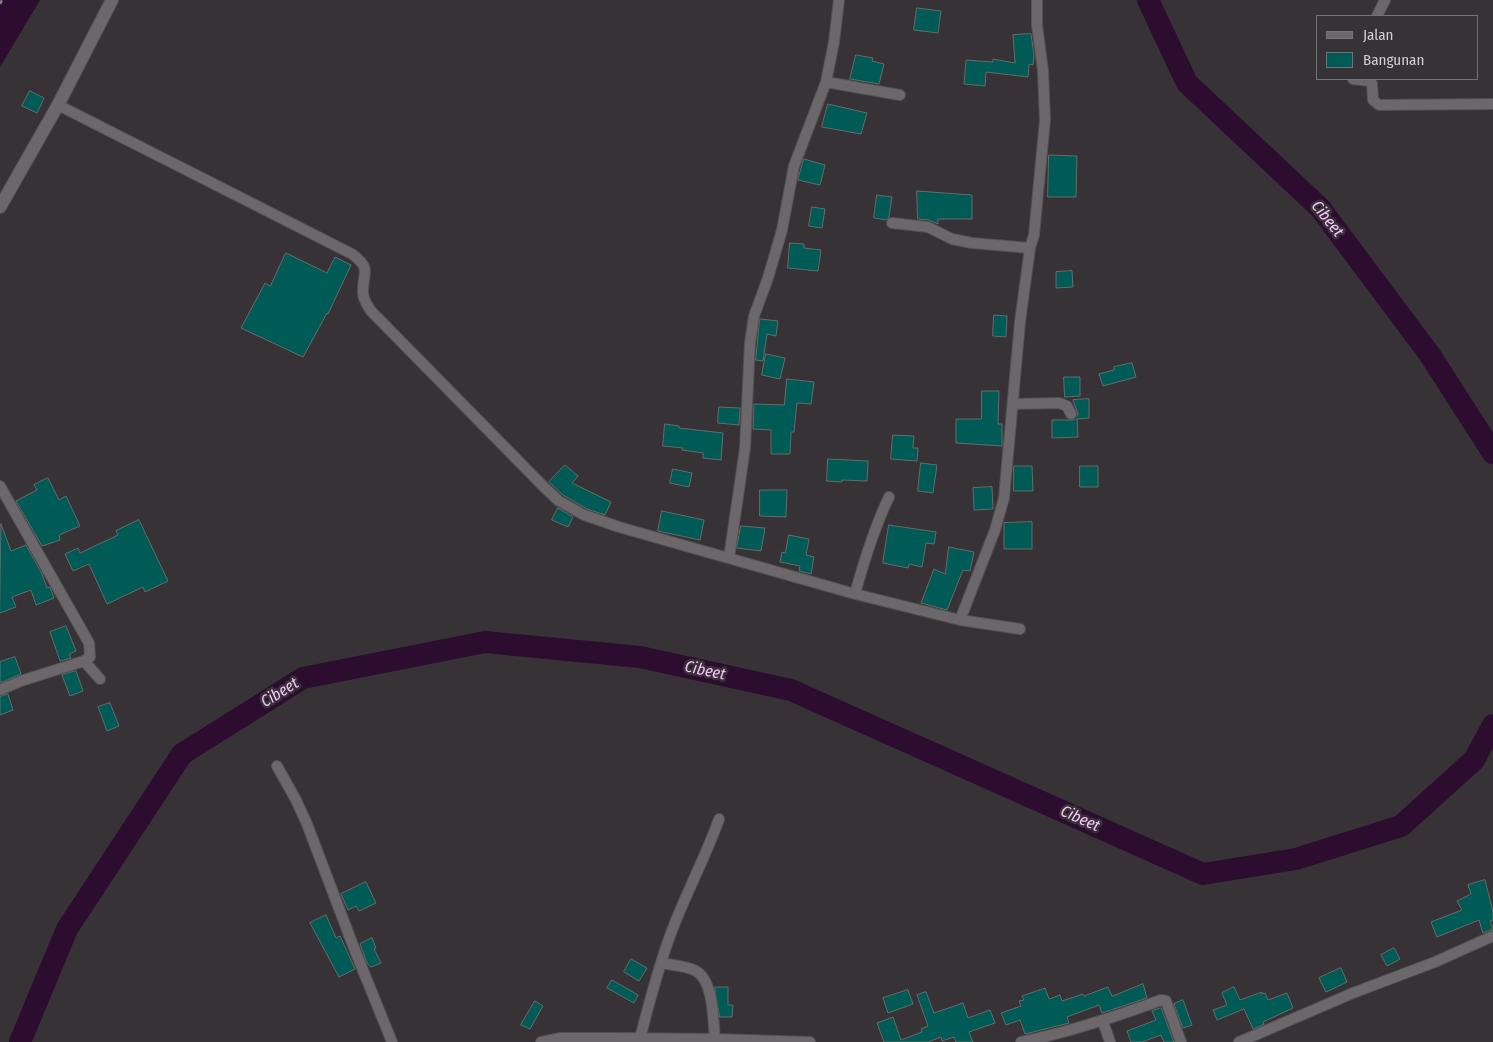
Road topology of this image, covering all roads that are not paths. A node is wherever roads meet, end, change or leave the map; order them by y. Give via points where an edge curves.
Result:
1 (112, 0) edge
2 (839, 0) edge
3 (1037, 0) edge
4 (1385, 0) edge
5 (1378, 15) edge
6 (1361, 80) edge
7 (826, 82) junction
8 (900, 95) dead end
9 (1493, 104) edge
10 (58, 105) junction
11 (0, 207) edge
12 (892, 223) dead end
13 (1030, 248) junction
14 (1012, 404) junction
15 (1071, 414) dead end
16 (0, 486) edge
17 (889, 497) dead end
18 (729, 558) junction
19 (854, 594) junction
20 (960, 620) junction
21 (1020, 629) dead end
22 (84, 661) junction
23 (100, 679) dead end
24 (0, 690) edge
25 (277, 766) dead end
26 (719, 819) dead end
27 (1493, 936) edge
28 (661, 963) junction
29 (1103, 1022) junction
30 (640, 1038) junction
31 (715, 1039) junction
32 (392, 1042) edge
33 (541, 1042) edge
34 (810, 1042) edge
35 (1021, 1042) edge
36 (1110, 1042) edge
37 (1181, 1042) edge
38 (1239, 1042) edge

1 - 10 street
2 - 7 street
3 - 13 street via 1044,120
4 - 5 street
6 - 9 street via 1372,84 1373,100 1380,105
7 - 8 street
7 - 18 street via 794,166 782,230 754,316 745,448
10 - 11 street
10 - 18 street via 361,261 366,270 363,295 372,311 559,501 601,521
12 - 13 street via 928,227 952,240
13 - 14 street
14 - 15 street via 1059,403 1066,406
14 - 20 street via 1004,498
16 - 22 street via 89,643 90,657
17 - 19 street
18 - 19 street
19 - 20 street
20 - 21 street
22 - 23 street
22 - 24 street
25 - 32 street via 307,824
26 - 28 street
27 - 38 street
28 - 30 street
28 - 31 street via 696,971 704,979 711,999
29 - 35 street
29 - 36 street
29 - 37 street via 1164,1001
30 - 31 street
30 - 33 street via 561,1038
31 - 34 street

